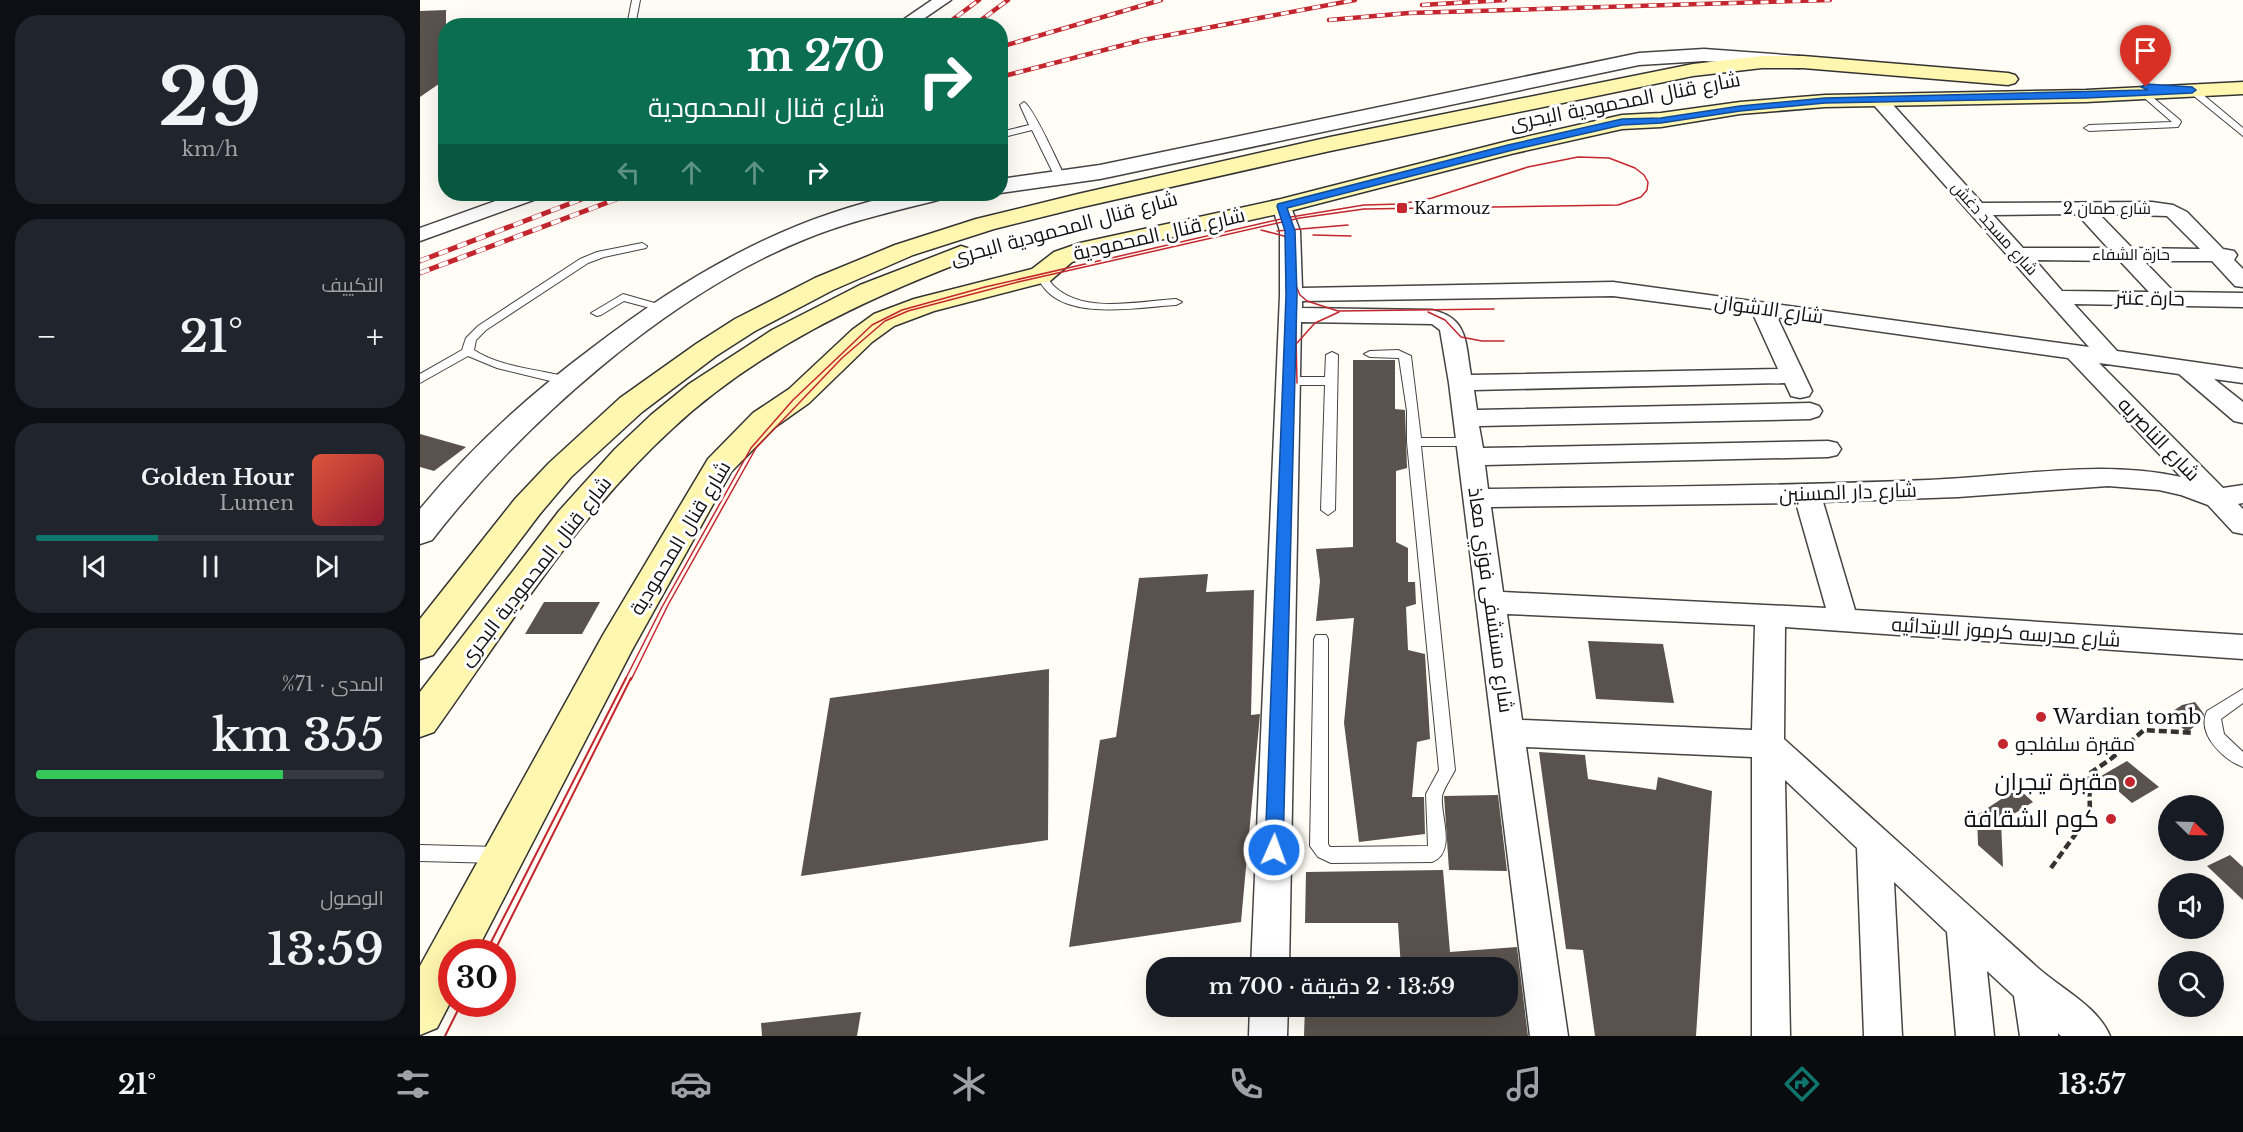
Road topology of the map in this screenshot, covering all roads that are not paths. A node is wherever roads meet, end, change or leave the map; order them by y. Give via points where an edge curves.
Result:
1 (636, 0) edge
2 (943, 0) edge
3 (632, 18) edge
4 (914, 18) edge
5 (1803, 62) junction
6 (1730, 65) junction
7 (2243, 88) edge
8 (2192, 90) junction
9 (2144, 93) junction
10 (1878, 99) junction
11 (1024, 105) dead end
12 (1035, 126) junction
13 (2089, 128) dead end
14 (1008, 133) edge
15 (2243, 133) edge
16 (1508, 148) junction
17 (1369, 161) dead end
18 (1346, 163) dead end
19 (1311, 166) junction
20 (1061, 178) junction
21 (1008, 185) edge
22 (513, 201) edge
23 (903, 201) edge
24 (1282, 206) junction
25 (2082, 208) junction
26 (1977, 209) junction
27 (420, 235) edge
28 (642, 246) dead end
29 (2018, 254) junction
30 (2125, 254) junction
31 (2218, 255) junction
32 (2243, 256) edge
33 (1041, 275) junction
34 (2243, 280) edge
35 (2056, 297) junction
36 (2167, 298) junction
37 (2243, 300) edge
38 (1176, 302) dead end
39 (1422, 304) junction
40 (1291, 305) junction
41 (661, 308) junction
42 (1762, 308) junction
43 (597, 314) dead end
44 (468, 351) junction
45 (2076, 353) junction
46 (1370, 354) dead end
47 (1332, 355) dead end
48 (2110, 357) junction
49 (2186, 368) junction
50 (1793, 376) junction
51 (2243, 376) edge
52 (420, 379) edge
53 (1654, 379) junction
54 (567, 381) junction
55 (1288, 381) junction
56 (1331, 381) junction
57 (1461, 383) junction
58 (1810, 411) junction
59 (1666, 414) junction
60 (2243, 415) edge
61 (1469, 439) junction
62 (1413, 442) junction
63 (1828, 449) junction
64 (1679, 452) junction
65 (1848, 492) junction
66 (1807, 494) junction
67 (2243, 494) edge
68 (1693, 495) junction
69 (1477, 498) junction
70 (2216, 498) junction
71 (1328, 510) dead end
72 (2243, 525) edge
73 (420, 532) edge
74 (1491, 602) junction
75 (1770, 615) junction
76 (1844, 621) junction
77 (1321, 639) dead end
78 (420, 645) edge
79 (2243, 647) edge
80 (2243, 695) edge
81 (420, 721) edge
82 (1509, 733) junction
83 (1768, 744) junction
84 (2243, 760) edge
85 (1874, 839) junction
86 (420, 853) edge
87 (503, 855) junction
88 (1964, 923) junction
89 (1270, 957) edge
90 (2032, 987) junction
91 (420, 1012) edge
92 (1269, 1017) edge
93 (1268, 1036) edge
94 (1549, 1036) edge
95 (1771, 1036) edge
96 (1883, 1036) edge
97 (1975, 1036) edge
98 (2039, 1036) edge
99 (2091, 1036) edge

1 - 3 lane
2 - 4 street
5 - 6 main road, شارع قنال المحمودية البحرى
5 - 8 main road, شارع قنال المحمودية البحرى
5 - 20 street via 1704,55 1639,59
6 - 19 main road, شارع قنال المحمودية البحرى via 1743,67 1750,75
6 - 78 main road, شارع قنال المحمودية البحرى via 1653,77 1329,144 1036,211 904,250 824,284 706,350 595,436 527,507
7 - 8 main road, شارع قنال المحمودية
8 - 9 main road, شارع قنال المحمودية
8 - 15 lane
9 - 10 main road, شارع قنال المحمودية
9 - 13 lane via 2177,122 2175,125
10 - 16 main road, شارع قنال المحمودية via 1787,104 1622,122
10 - 26 street, شارع مسجد دغش
11 - 12 lane
12 - 14 lane
12 - 20 lane
16 - 17 main road
16 - 24 main road, شارع قنال المحمودية
18 - 19 main road
19 - 81 main road, شارع قنال المحمودية البحرى via 972,250 873,289 776,339 685,403 628,454 548,548
20 - 21 street
22 - 27 street
23 - 41 street via 858,211 774,242 716,272
24 - 33 main road, شارع قنال المحمودية via 1089,248 1063,257
24 - 40 street via 1290,231
25 - 26 street, شارع طمان 2
25 - 30 street
25 - 31 street, شارع طمان 2 via 2173,211
26 - 29 street, شارع مسجد دغش
28 - 44 lane via 585,261 482,328 472,336
29 - 30 street, حارة الشفاء
29 - 35 street, شارع مسجد دغش
30 - 31 street, حارة الشفاء
30 - 36 street
31 - 32 street, حارة الشفاء
31 - 34 street, شارع طمان 2
33 - 38 lane via 1058,295 1081,304
33 - 87 main road, شارع قنال المحمودية via 918,306 884,320 799,396 740,442 719,466 616,645
35 - 36 street, حارة عنتر
35 - 48 street, شارع مسجد دغش
36 - 37 street, حارة عنتر
39 - 40 street, شارع مستشفى فوزي معاذ
39 - 42 street, شارع الاشوان via 1603,289
39 - 57 street, شارع مستشفى فوزي معاذ via 1451,328
40 - 55 street
41 - 43 lane via 623,297
41 - 54 street
42 - 45 street, شارع الاشوان
42 - 50 street
44 - 52 lane
44 - 54 lane via 482,360
45 - 48 street, شارع الاشوان
45 - 70 street, شارع الناصريه
46 - 62 lane via 1405,356
47 - 56 lane
48 - 49 street, شارع الاشوان
49 - 51 street, شارع الاشوان
49 - 60 street
50 - 53 street
50 - 58 street
53 - 57 street
53 - 59 street
54 - 73 street via 496,446
55 - 56 lane
55 - 89 street
56 - 71 lane
57 - 61 street, شارع مستشفى فوزي معاذ
58 - 59 street
58 - 63 street
59 - 61 street
59 - 64 street
61 - 62 lane
61 - 64 street
61 - 69 street, شارع مستشفى فوزي معاذ
62 - 77 lane via 1447,770 1434,794 1437,848 1432,855 1331,855 1319,846
63 - 64 street
63 - 65 street
64 - 68 street
65 - 66 street, شارع دار المسنين
65 - 70 street, شارع دار المسنين via 2108,477 2159,481
66 - 68 street, شارع دار المسنين
66 - 76 street
67 - 70 street
68 - 69 street, شارع دار المسنين
69 - 74 street, شارع مستشفى فوزي معاذ
70 - 72 street, شارع الناصريه
74 - 75 street, شارع مدرسه كرموز الابتدائيه
74 - 82 street, شارع مستشفى فوزي معاذ
75 - 76 street, شارع مدرسه كرموز الابتدائيه
75 - 83 street
76 - 79 street, شارع مدرسه كرموز الابتدائيه
80 - 84 lane via 2213,716 2212,728 2226,749
82 - 83 street
82 - 94 street, شارع مستشفى فوزي معاذ
83 - 85 street
83 - 95 street
85 - 88 street
85 - 96 street
86 - 87 lane
87 - 91 main road, شارع قنال المحمودية
88 - 90 street
88 - 97 street
90 - 98 street
90 - 99 street
92 - 93 street

